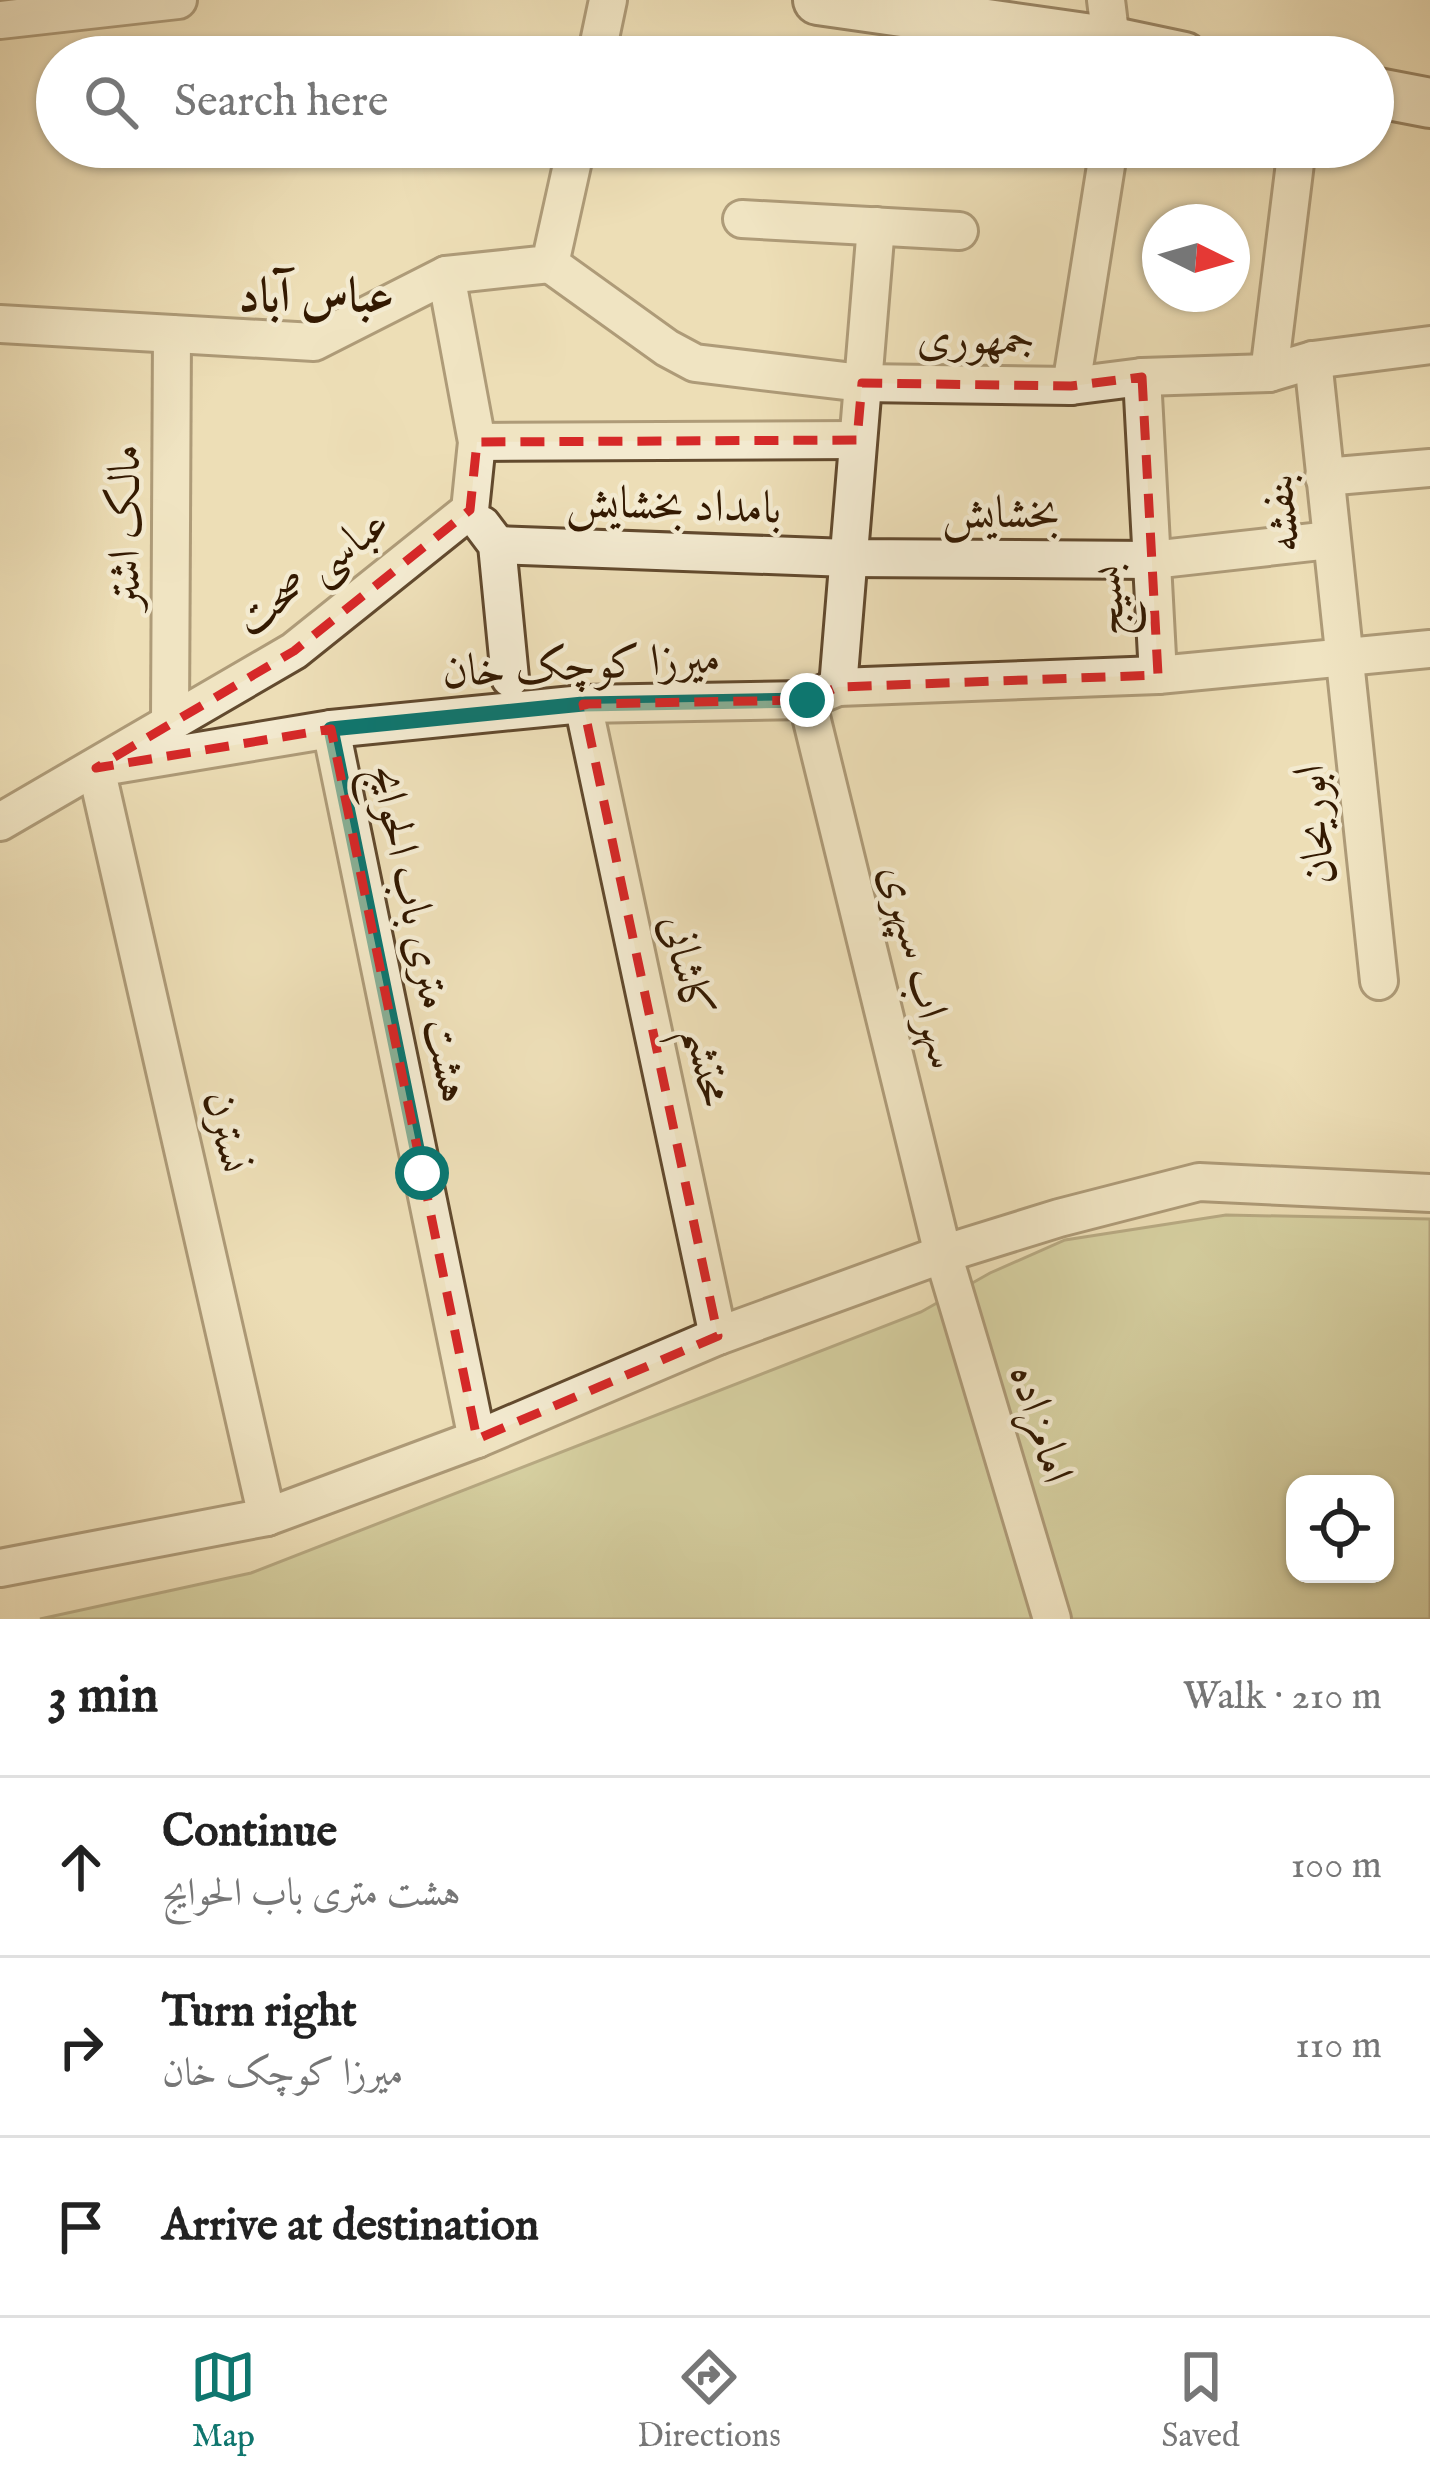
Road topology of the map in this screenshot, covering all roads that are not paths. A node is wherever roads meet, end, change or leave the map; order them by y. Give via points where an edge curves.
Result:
1 (178, 0) edge
2 (608, 0) edge
3 (818, 0) edge
4 (0, 20) edge
5 (1111, 33) edge
6 (600, 36) edge
7 (1394, 96) edge
8 (1430, 103) edge
9 (571, 168) edge
10 (1105, 168) edge
11 (1295, 168) edge
12 (742, 219) dead end
13 (876, 226) junction
14 (959, 231) dead end
15 (550, 264) junction
16 (446, 275) junction
17 (0, 324) edge
18 (172, 334) junction
19 (1430, 345) edge
20 (1313, 360) junction
21 (1269, 373) junction
22 (1142, 377) junction
23 (862, 383) junction
24 (1071, 386) junction
25 (857, 440) junction
26 (477, 442) junction
27 (1430, 467) edge
28 (1324, 477) junction
29 (470, 510) junction
30 (1330, 540) junction
31 (496, 545) junction
32 (848, 558) junction
33 (1152, 560) junction
34 (1430, 649) edge
35 (1343, 658) junction
36 (1158, 675) junction
37 (511, 678) dead end
38 (822, 693) junction
39 (583, 704) junction
40 (170, 720) junction
41 (331, 729) junction
42 (96, 767) junction
43 (0, 822) edge
44 (1379, 981) dead end
45 (1430, 1193) edge
46 (943, 1254) junction
47 (718, 1336) junction
48 (477, 1439) junction
49 (267, 1516) junction
50 (0, 1568) edge
51 (1052, 1619) edge

1 - 4 street
2 - 6 street
3 - 5 street
7 - 8 street
9 - 15 street
10 - 24 street
11 - 21 street
12 - 13 street
13 - 14 street
13 - 23 street, سهراب سپهری
15 - 16 street
15 - 23 street, جمهوری via 695,363
16 - 18 street via 314,342
16 - 26 street
17 - 18 street
18 - 40 street, مالک اشتر
19 - 20 street, جمهوری
20 - 21 street, جمهوری
20 - 28 street, بنفشه
21 - 22 street, جمهوری
22 - 24 street, جمهوری
22 - 33 street, بسیج
23 - 24 street, جمهوری
23 - 25 street, سهراب سپهری
25 - 26 street
25 - 32 street, سهراب سپهری
26 - 29 street
27 - 28 street
28 - 30 street, بنفشه
29 - 31 street
29 - 40 street, عباسی صحت via 294,651
30 - 33 street, بخشایش
30 - 35 street, بنفشه
31 - 32 street, بامداد بخشایش
31 - 37 street
32 - 33 street, بخشایش
32 - 38 street, سهراب سپهری
33 - 36 street, بسیج
34 - 35 street, میرزا کوچک خان
35 - 36 street, میرزا کوچک خان
35 - 44 street, ابوریحان
36 - 38 street, میرزا کوچک خان
38 - 39 street, میرزا کوچک خان
38 - 46 street, سهراب سپهری
39 - 41 street, میرزا کوچک خان
39 - 47 street, محتشم کاشانی
40 - 42 street, عباسی صحت
41 - 42 street, میرزا کوچک خان
41 - 48 street, هشت متری باب الحوایج
42 - 43 street, عباسی صحت
42 - 49 street, نسترن
45 - 46 street via 1199,1182
46 - 47 street
46 - 51 street, امامزاده
47 - 48 street
48 - 49 street
49 - 50 street

